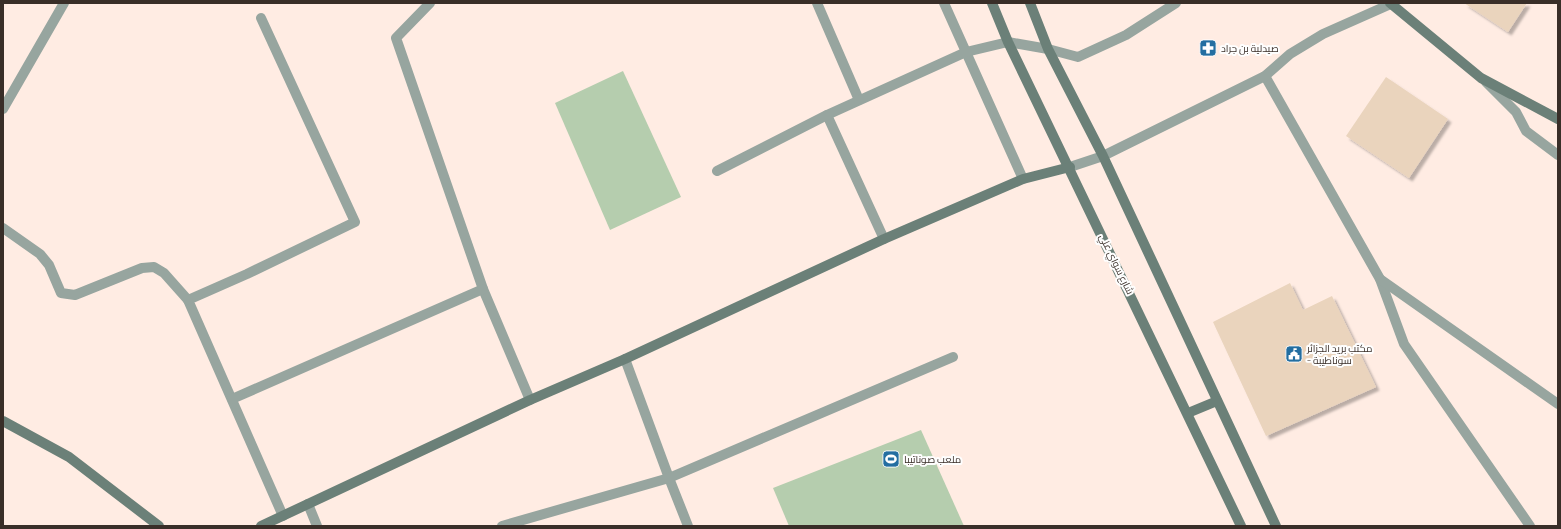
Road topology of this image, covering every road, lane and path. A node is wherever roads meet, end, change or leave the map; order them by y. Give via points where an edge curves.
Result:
1 (64, 3) edge
2 (430, 3) edge
3 (817, 3) edge
4 (944, 3) edge
5 (992, 3) edge
6 (1030, 3) edge
7 (1176, 3) edge
8 (1392, 3) edge
9 (261, 18) dead end
10 (1008, 42) junction
11 (1048, 49) junction
12 (966, 52) junction
13 (1265, 76) junction
14 (1481, 78) junction
15 (859, 100) junction
16 (3, 109) edge
17 (827, 115) junction
18 (1558, 119) edge
19 (1558, 155) edge
20 (1103, 156) junction
21 (1070, 167) junction
22 (717, 171) dead end
23 (1023, 179) junction
24 (3, 228) edge
25 (884, 239) junction
26 (1380, 279) junction
27 (483, 289) junction
28 (188, 300) junction
29 (953, 357) dead end
30 (625, 359) junction
31 (232, 399) junction
32 (530, 400) junction
33 (1217, 401) junction
34 (1558, 404) edge
35 (1188, 413) junction
36 (3, 422) edge
37 (668, 478) junction
38 (308, 504) junction
39 (283, 516) junction
40 (159, 526) edge
41 (261, 526) edge
42 (317, 526) edge
43 (502, 526) edge
44 (688, 526) edge
45 (1241, 526) edge
46 (1276, 526) edge
47 (1530, 526) edge

1 - 16 street
2 - 27 street via 396,38
3 - 15 street
4 - 12 street
5 - 10 main road, شارع سواي علي
6 - 11 main road
7 - 11 street via 1126,35 1078,57
8 - 13 street via 1323,34 1290,54
8 - 14 main road
9 - 28 street via 355,222
10 - 11 street
10 - 12 street
10 - 21 main road, شارع سواي علي
11 - 20 main road
12 - 15 street
12 - 23 street
13 - 20 street
13 - 26 street
14 - 18 main road
14 - 19 street via 1516,112 1526,131
15 - 17 street
17 - 22 street
17 - 25 street
20 - 21 street
20 - 33 main road
21 - 23 main road
21 - 35 main road, شارع سواي علي
23 - 25 main road
24 - 28 street via 40,254 49,265 61,293 75,295 142,268 154,267 164,273
25 - 30 main road
26 - 34 street
26 - 47 street via 1404,344
27 - 31 street
27 - 32 street
28 - 31 street
29 - 37 street
30 - 32 main road
30 - 37 street
31 - 39 street
32 - 38 main road
33 - 35 main road
33 - 46 main road
35 - 45 main road, شارع سواي علي
36 - 40 main road via 69,457
37 - 43 street
37 - 44 street
38 - 39 main road
38 - 42 street
39 - 41 main road

